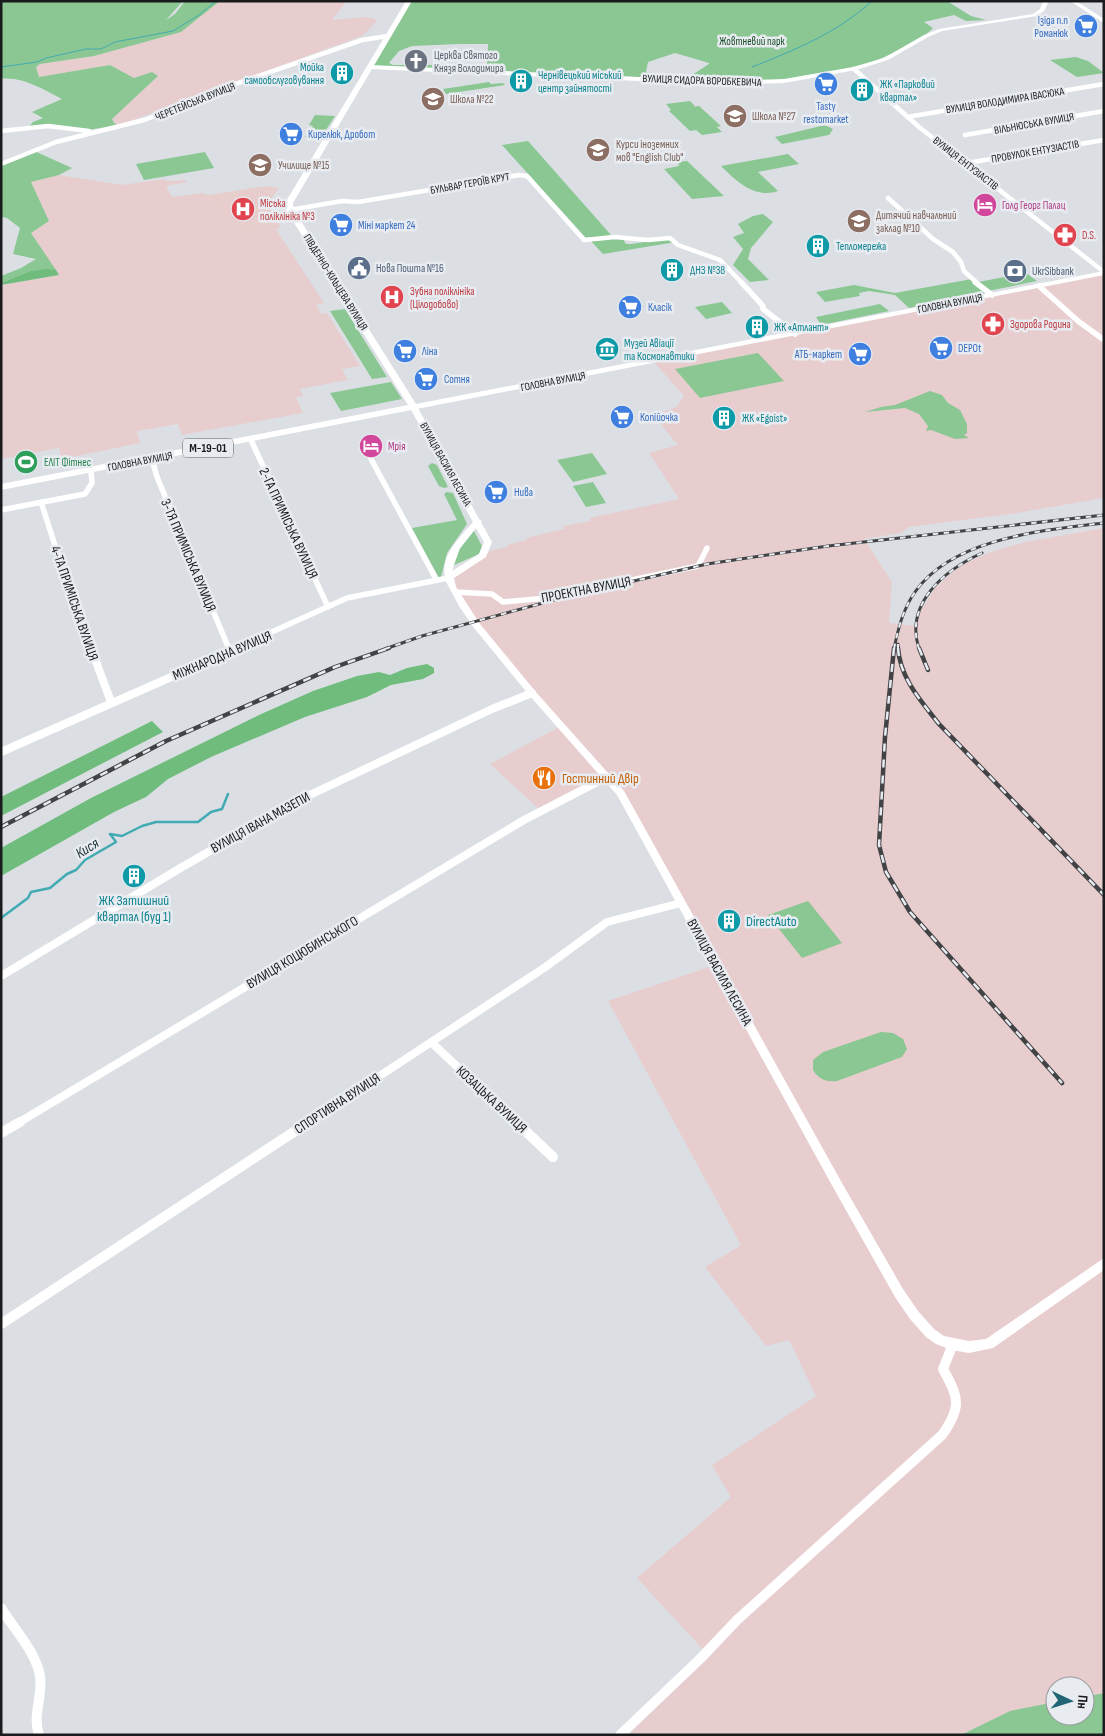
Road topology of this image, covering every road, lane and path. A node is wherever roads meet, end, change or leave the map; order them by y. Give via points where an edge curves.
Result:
1 (410, 1) edge
2 (1046, 1) edge
3 (1072, 1) edge
4 (1104, 21) edge
5 (388, 36) junction
6 (370, 66) junction
7 (854, 69) junction
8 (1104, 84) edge
9 (1104, 112) edge
10 (907, 117) junction
11 (1, 131) edge
12 (94, 132) junction
13 (965, 135) dead end
14 (1104, 140) edge
15 (967, 163) junction
16 (1, 164) edge
17 (888, 198) dead end
18 (290, 210) junction
19 (1104, 273) edge
20 (1039, 286) junction
21 (992, 295) junction
22 (795, 334) junction
23 (1104, 340) edge
24 (414, 408) junction
25 (251, 440) junction
26 (152, 459) junction
27 (371, 459) dead end
28 (92, 470) junction
29 (1, 488) edge
30 (41, 502) junction
31 (1, 510) edge
32 (478, 521) junction
33 (707, 548) dead end
34 (448, 578) junction
35 (436, 580) junction
36 (455, 592) junction
37 (328, 607) junction
38 (230, 650) junction
39 (532, 693) junction
40 (111, 702) junction
41 (1, 752) edge
42 (607, 777) junction
43 (681, 903) junction
44 (1, 976) edge
45 (431, 1042) junction
46 (1, 1133) edge
47 (553, 1157) dead end
48 (1104, 1263) edge
49 (1, 1324) edge
50 (951, 1344) junction
51 (1, 1608) edge
52 (39, 1735) edge
53 (620, 1735) edge

1 - 5 main road
2 - 7 street, ВУЛИЦЯ СИДОРА ВОРОБКЕВИЧА via 1035,15 941,30 886,59
3 - 4 street
5 - 6 main road
5 - 12 street, ЧЕРЕТЕЙСЬКА ВУЛИЦЯ via 362,40 221,89 149,119
6 - 7 street, ВУЛИЦЯ СИДОРА ВОРОБКЕВИЧА via 730,83 796,80
6 - 18 main road via 297,187 289,203
7 - 10 street, ВУЛИЦЯ ЕНТУЗІАСТІВ
8 - 10 street, ВУЛИЦЯ ВОЛОДИМИРА ІВАСЮКА
9 - 13 street, ВІЛЬНЮСЬКА ВУЛИЦЯ
10 - 15 street, ВУЛИЦЯ ЕНТУЗІАСТІВ
11 - 12 street via 48,126
12 - 16 street, ЧЕРЕТЕЙСЬКА ВУЛИЦЯ via 46,145
14 - 15 street, ПРОВУЛОК ЕНТУЗІАСТІВ
15 - 19 street, ВУЛИЦЯ ЕНТУЗІАСТІВ
17 - 21 street via 954,254 964,271
18 - 22 street, БУЛЬВАР ГЕРОЇВ КРУТ via 527,176 584,240 670,238 678,245 720,260 763,309
18 - 24 main road, ПІВДЕННО-КІЛЬЦЕВА ВУЛИЦЯ
19 - 20 main road, ГОЛОВНА ВУЛИЦЯ
20 - 21 main road, ГОЛОВНА ВУЛИЦЯ
20 - 23 street
21 - 22 main road, ГОЛОВНА ВУЛИЦЯ
22 - 24 main road, ГОЛОВНА ВУЛИЦЯ
24 - 25 main road, ГОЛОВНА ВУЛИЦЯ / М-19-01
24 - 32 street, ВУЛИЦЯ ВАСИЛЯ ЛЕСИНА
25 - 26 main road, ГОЛОВНА ВУЛИЦЯ / М-19-01
25 - 37 street, 2-ГА ПРИМІСЬКА ВУЛИЦЯ
26 - 28 main road, ГОЛОВНА ВУЛИЦЯ / М-19-01
26 - 38 street, 3-ТЯ ПРИМІСЬКА ВУЛИЦЯ
27 - 35 street
28 - 29 main road, ГОЛОВНА ВУЛИЦЯ / М-19-01
28 - 30 street via 87,493
30 - 31 street
30 - 40 street, 4-ТА ПРИМІСЬКА ВУЛИЦЯ
32 - 34 street, ВУЛИЦЯ ВАСИЛЯ ЛЕСИНА via 456,548
32 - 34 street, ВУЛИЦЯ ВАСИЛЯ ЛЕСИНА via 488,542 485,552
33 - 36 street, ПРОЕКТНА ВУЛИЦЯ via 698,566 547,598 503,602 492,594
34 - 35 street, МІЖНАРОДНА ВУЛИЦЯ
34 - 36 street, ВУЛИЦЯ ВАСИЛЯ ЛЕСИНА
35 - 37 street, МІЖНАРОДНА ВУЛИЦЯ via 347,598
36 - 39 street, ВУЛИЦЯ ВАСИЛЯ ЛЕСИНА via 477,626
37 - 38 street, МІЖНАРОДНА ВУЛИЦЯ
38 - 40 street, МІЖНАРОДНА ВУЛИЦЯ
39 - 42 street, ВУЛИЦЯ ВАСИЛЯ ЛЕСИНА
39 - 44 street, ВУЛИЦЯ ІВАНА МАЗЕПИ via 492,708 295,802
40 - 41 street, МІЖНАРОДНА ВУЛИЦЯ
42 - 43 street, ВУЛИЦЯ ВАСИЛЯ ЛЕСИНА via 621,793
42 - 46 street, ВУЛИЦЯ КОЦЮБИНСЬКОГО via 524,820
43 - 45 street, СПОРТИВНА ВУЛИЦЯ via 604,924 544,968
43 - 50 street, ВУЛИЦЯ ВАСИЛЯ ЛЕСИНА via 899,1293 930,1334
45 - 47 street, КОЗАЦЬКА ВУЛИЦЯ
45 - 49 street, СПОРТИВНА ВУЛИЦЯ
48 - 50 street, ВУЛИЦЯ ВАСИЛЯ ЛЕСИНА via 989,1344 969,1347
50 - 53 street via 943,1369 958,1395 956,1413 942,1435 737,1620
51 - 52 street via 38,1667 40,1685 34,1721

